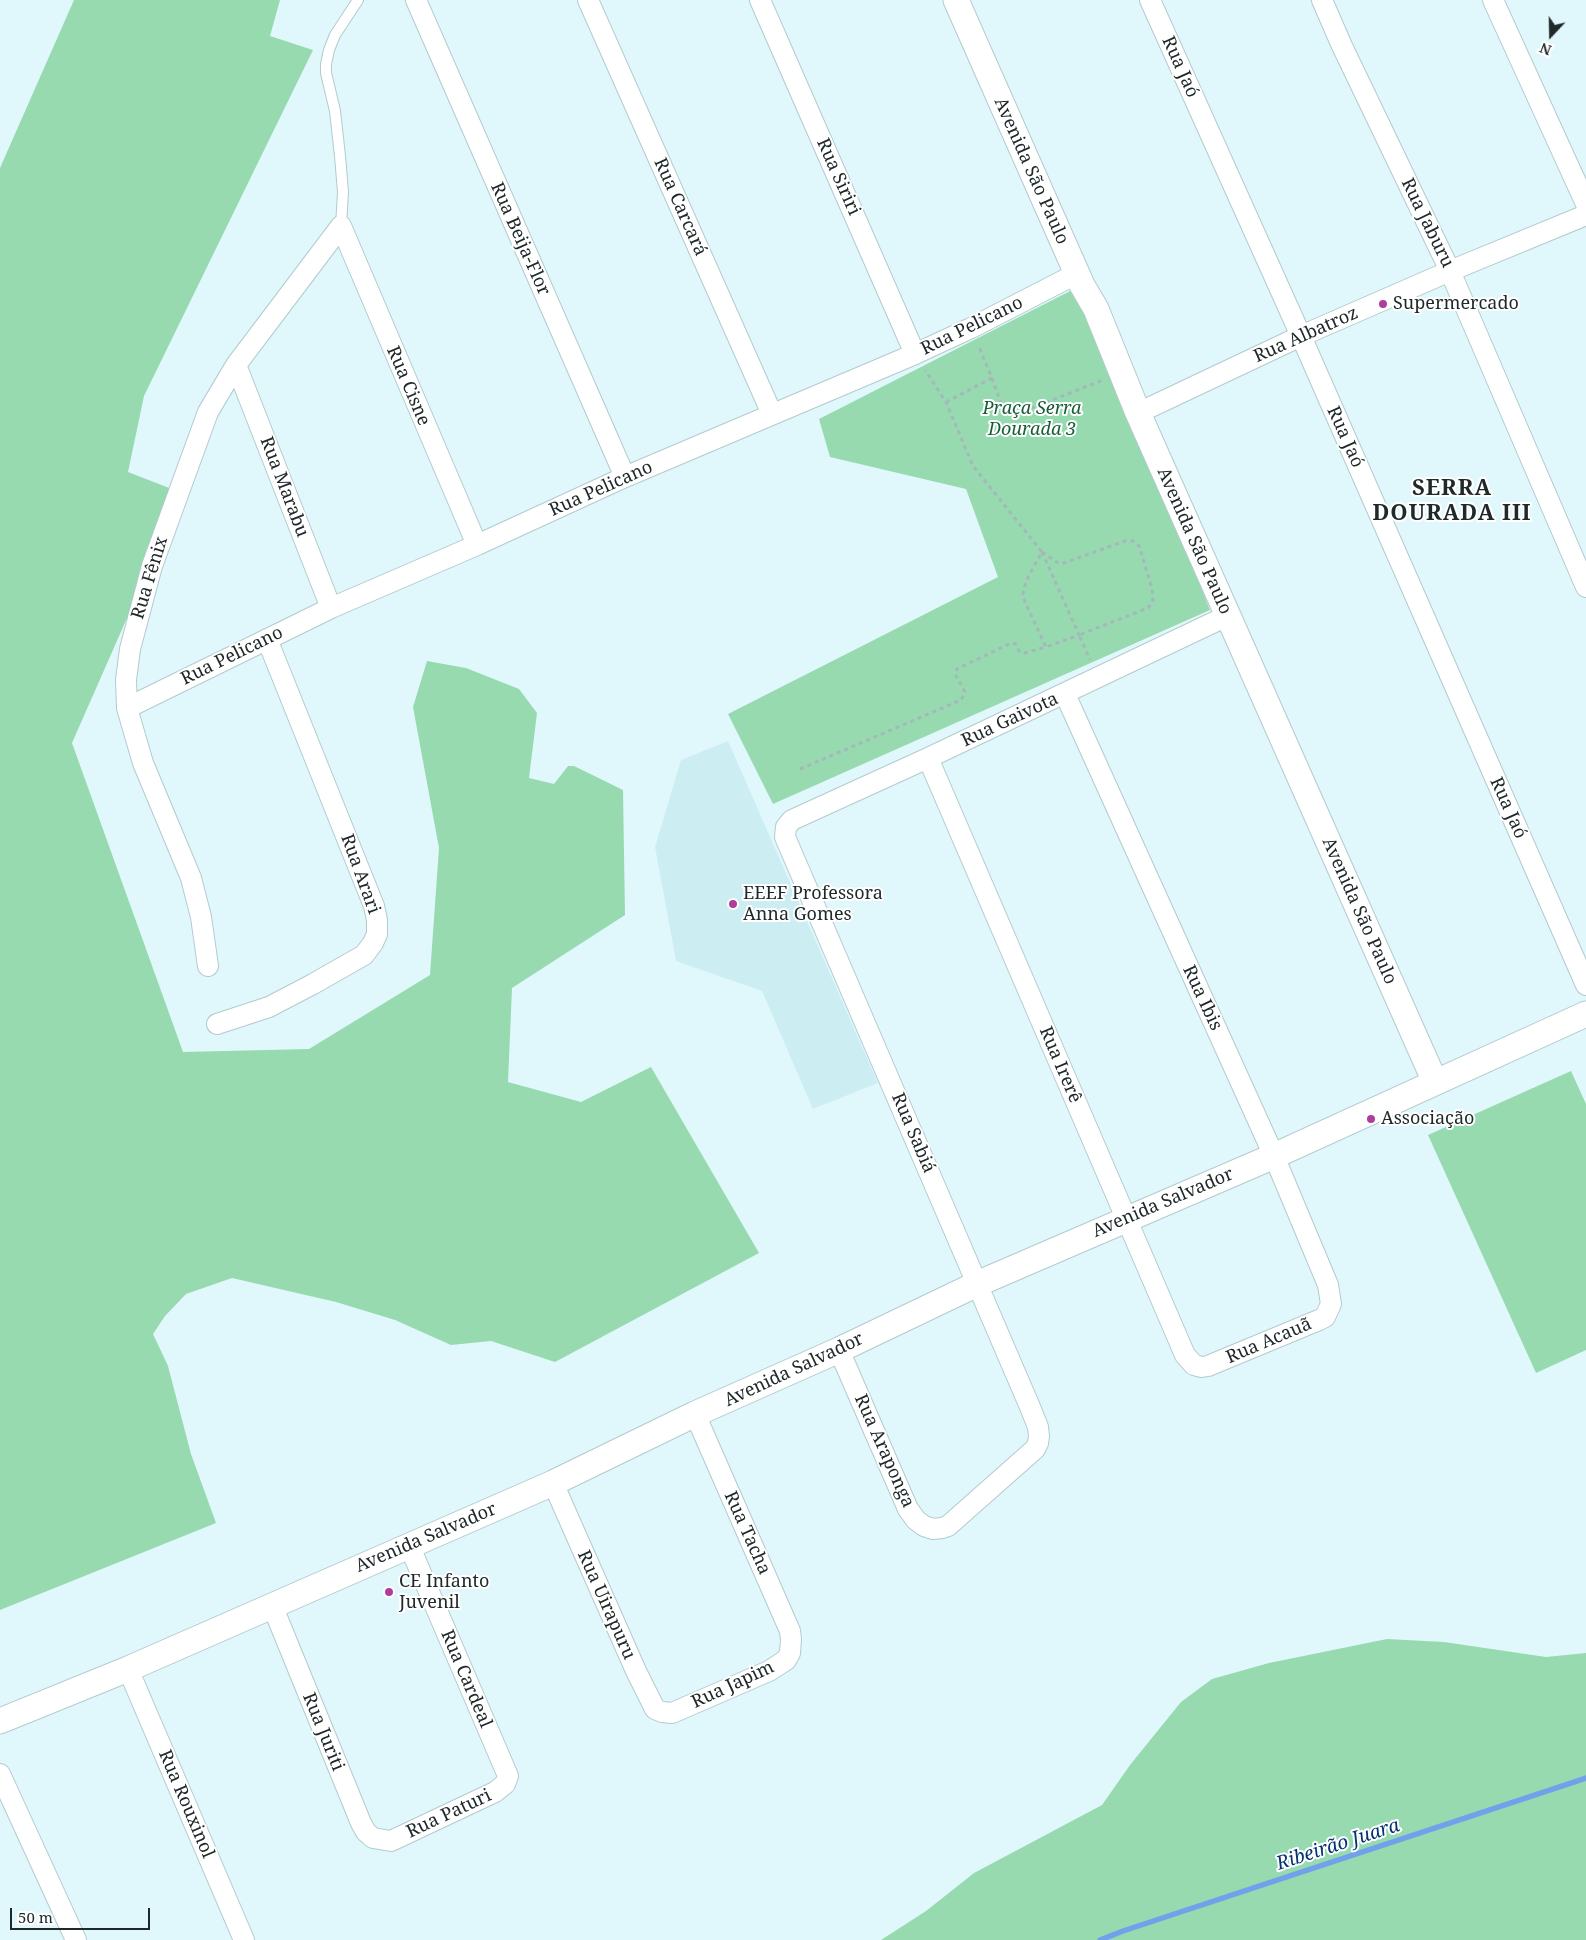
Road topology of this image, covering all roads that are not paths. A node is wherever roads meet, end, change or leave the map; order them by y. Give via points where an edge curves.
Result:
1 (358, 0) edge
2 (416, 0) edge
3 (588, 0) edge
4 (760, 0) edge
5 (956, 0) edge
6 (1150, 0) edge
7 (1322, 0) edge
8 (1493, 0) edge
9 (1586, 204) edge
10 (1586, 215) edge
11 (341, 226) junction
12 (1450, 271) junction
13 (1076, 274) junction
14 (1301, 336) junction
15 (915, 354) junction
16 (236, 365) junction
17 (1138, 413) junction
18 (772, 414) junction
19 (625, 477) junction
20 (477, 545) junction
21 (1586, 587) edge
22 (331, 608) junction
23 (1228, 616) junction
24 (267, 639) junction
25 (1065, 694) junction
26 (127, 708) junction
27 (928, 758) junction
28 (792, 820) joint
29 (208, 966) dead end
30 (1586, 985) edge
31 (1586, 1014) edge
32 (217, 1024) dead end
33 (1435, 1082) junction
34 (1274, 1156) junction
35 (1126, 1218) junction
36 (977, 1284) junction
37 (1331, 1304) joint
38 (839, 1350) junction
39 (1198, 1367) joint
40 (695, 1414) junction
41 (553, 1483) junction
42 (948, 1526) joint
43 (409, 1545) junction
44 (272, 1605) junction
45 (790, 1652) joint
46 (128, 1669) junction
47 (672, 1713) joint
48 (0, 1721) edge
49 (0, 1774) edge
50 (505, 1784) joint
51 (391, 1840) joint
52 (76, 1940) edge
53 (244, 1940) edge

1 - 11 lane via 335,35 326,64 340,156
2 - 19 street, Rua Beija-Flor
3 - 18 street, Rua Carcará
4 - 15 street, Rua Siriri
5 - 13 street, Avenida São Paulo
6 - 14 street, Rua Jaó
7 - 12 street, Rua Jaburu
8 - 9 street
10 - 12 street, Rua Albatroz
11 - 16 street, Rua Fênix
11 - 20 street, Rua Cisne
12 - 14 street, Rua Albatroz
12 - 21 street, Rua Jaburu
13 - 15 street, Rua Pelicano
13 - 17 street, Avenida São Paulo via 1096,309
14 - 17 street, Rua Albatroz
14 - 30 street, Rua Jaó
15 - 18 street, Rua Pelicano
16 - 22 street, Rua Marabu
16 - 26 street, Rua Fênix via 208,412 152,566 130,649
17 - 23 street, Avenida São Paulo
18 - 19 street, Rua Pelicano
19 - 20 street, Rua Pelicano
20 - 22 street, Rua Pelicano
22 - 24 street, Rua Pelicano
23 - 25 street, Rua Gaivota
23 - 33 street, Avenida São Paulo
24 - 26 street, Rua Pelicano
24 - 32 street, Rua Arari via 374,906 377,934 364,955 321,980 269,1007
25 - 27 street, Rua Gaivota
25 - 34 street, Rua Ibis
26 - 29 street, Rua Fênix via 143,763 191,878
27 - 28 street, Rua Gaivota
27 - 35 street, Rua Irerê
28 - 36 street, Rua Sabiá via 786,827 785,837
31 - 33 street, Avenida Salvador
33 - 34 street, Avenida Salvador
34 - 35 street, Avenida Salvador
34 - 37 street, Rua Ibis via 1328,1285
35 - 36 street, Avenida Salvador
35 - 39 street, Rua Irerê via 1176,1337 1188,1359
36 - 38 street, Avenida Salvador
36 - 42 street, Rua Sabiá via 1039,1436 1035,1449
37 - 39 street, Rua Acauã via 1325,1317 1319,1320 1208,1366
38 - 40 street, Avenida Salvador
38 - 42 street, Rua Araponga via 908,1509 924,1526 933,1529
40 - 41 street, Avenida Salvador
40 - 45 street, Rua Tacha via 790,1631
41 - 43 street, Avenida Salvador
41 - 47 street, Rua Uirapuru via 653,1705 658,1711
43 - 44 street, Avenida Salvador
43 - 50 street, Rua Cardeal via 507,1772
44 - 46 street, Avenida Salvador
44 - 51 street, Rua Juriti via 361,1823 373,1838
45 - 47 street, Rua Japim via 786,1660 769,1671
46 - 48 street, Avenida Salvador
46 - 53 street, Rua Rouxinol
49 - 52 street
50 - 51 street, Rua Paturi via 495,1792

